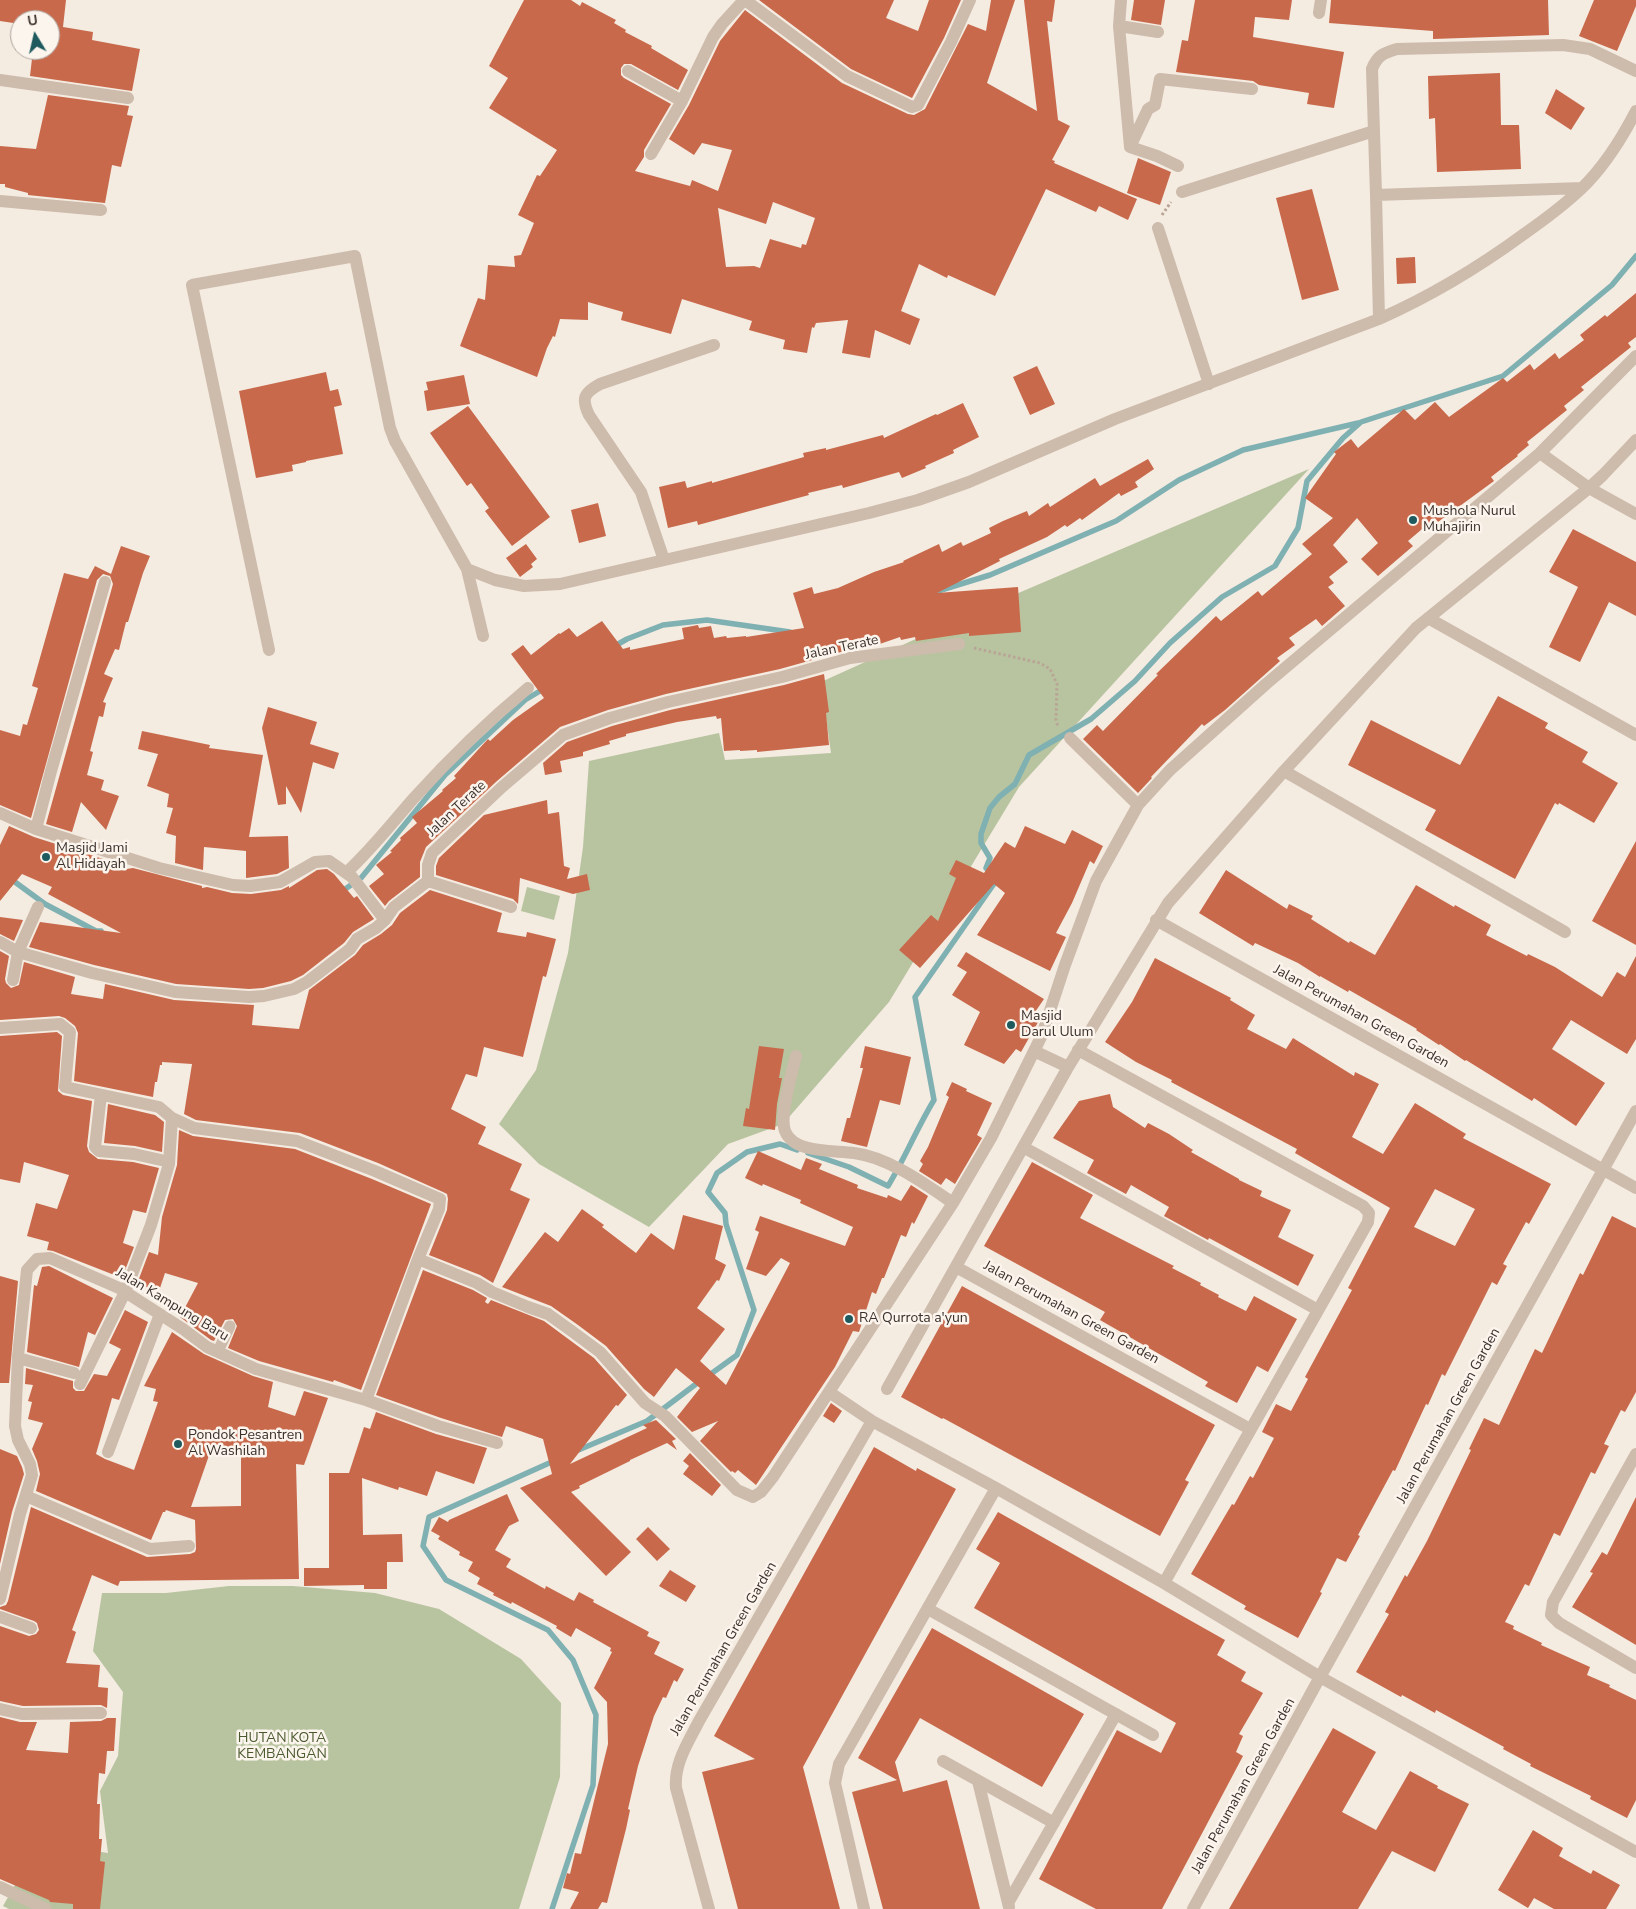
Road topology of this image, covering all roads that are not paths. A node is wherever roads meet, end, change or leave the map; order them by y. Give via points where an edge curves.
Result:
1 (745, 0) edge
2 (970, 0) edge
3 (1121, 0) edge
4 (1321, 0) edge
5 (1319, 13) dead end
6 (1119, 26) junction
7 (1158, 32) dead end
8 (628, 71) dead end
9 (1636, 71) edge
10 (0, 80) edge
11 (1252, 89) dead end
12 (128, 98) dead end
13 (682, 101) junction
14 (1636, 111) edge
15 (1374, 131) junction
16 (1130, 147) junction
17 (651, 154) dead end
18 (1178, 166) dead end
19 (1582, 188) junction
20 (1182, 192) road end
21 (1376, 195) junction
22 (0, 201) edge
23 (101, 210) dead end
24 (1158, 228) road end
25 (1379, 319) junction
26 (714, 346) dead end
27 (1636, 356) edge
28 (1209, 384) junction
29 (1636, 440) edge
30 (1540, 453) junction
31 (1589, 488) junction
32 (1636, 514) edge
33 (664, 560) junction
34 (466, 568) junction
35 (106, 582) dead end
36 (1428, 618) junction
37 (483, 636) dead end
38 (959, 644) road end
39 (269, 650) dead end
40 (528, 688) dead end
41 (1636, 735) edge
42 (1070, 738) dead end
43 (1284, 772) junction
44 (1138, 805) junction
45 (0, 813) edge
46 (36, 829) junction
47 (350, 874) junction
48 (428, 881) junction
49 (38, 907) dead end
50 (511, 907) dead end
51 (385, 920) junction
52 (1156, 920) junction
53 (1565, 932) dead end
54 (0, 942) edge
55 (18, 952) junction
56 (13, 980) dead end
57 (0, 1028) edge
58 (1078, 1050) junction
59 (1034, 1051) junction
60 (796, 1056) dead end
61 (1068, 1067) junction
62 (102, 1095) junction
63 (1636, 1111) edge
64 (172, 1118) junction
65 (1024, 1147) junction
66 (161, 1160) dead end
67 (1603, 1169) junction
68 (1636, 1188) edge
69 (953, 1203) junction
70 (418, 1259) junction
71 (956, 1267) junction
72 (125, 1292) junction
73 (1318, 1310) junction
74 (160, 1314) junction
75 (230, 1326) dead end
76 (218, 1351) junction
77 (18, 1358) junction
78 (888, 1389) dead end
79 (829, 1392) junction
80 (366, 1400) junction
81 (872, 1421) junction
82 (1250, 1429) junction
83 (497, 1443) dead end
84 (108, 1452) dead end
85 (1636, 1454) edge
86 (996, 1488) junction
87 (26, 1496) junction
88 (189, 1546) dead end
89 (1164, 1583) junction
90 (0, 1598) edge
91 (928, 1609) junction
92 (0, 1617) edge
93 (31, 1628) dead end
94 (1636, 1668) edge
95 (1320, 1677) junction
96 (0, 1709) edge
97 (101, 1713) dead end
98 (1116, 1714) junction
99 (1153, 1736) dead end
100 (943, 1761) dead end
101 (978, 1781) junction
102 (1054, 1823) junction
103 (1636, 1852) edge
104 (0, 1887) edge
105 (1009, 1906) edge
106 (46, 1909) edge
107 (709, 1909) edge
108 (864, 1909) edge
109 (1193, 1909) edge

1 - 2 street via 847,76 912,107 918,105
1 - 13 street via 713,37
3 - 6 street
4 - 5 street
6 - 7 street
6 - 16 street
8 - 13 street
9 - 15 street via 1590,49 1563,44 1396,49 1376,59 1372,69
10 - 12 street
11 - 16 street via 1160,79 1155,105 1148,109
13 - 17 street
14 - 19 street via 1623,137
15 - 20 street
15 - 21 street
16 - 18 street
19 - 21 street
19 - 25 street via 1549,216 1461,277
21 - 25 street
22 - 23 street
24 - 28 street
25 - 28 street
26 - 33 street via 600,384 588,391 584,398 589,414 641,492
27 - 30 street
28 - 33 street via 918,500
29 - 31 street
30 - 31 street
30 - 44 street via 1266,684 1170,770
31 - 32 street
31 - 36 street
33 - 34 street via 560,584 524,586 495,580
34 - 37 street
34 - 39 street via 390,428 355,256 192,285
35 - 46 street
36 - 41 street
36 - 43 street
38 - 48 street, Jalan Terate via 850,658 668,702 562,735 432,853
40 - 47 street via 476,732 414,798
42 - 44 street
43 - 52 street via 1182,886
43 - 53 street
44 - 59 street via 1096,881
45 - 46 street
46 - 47 street via 158,868 233,885 280,882 315,862 325,860
47 - 51 street
48 - 50 street
48 - 51 street via 394,907
49 - 55 street
51 - 55 street via 357,939 350,949 307,982 294,990 264,996 175,992
52 - 58 street
52 - 67 street, Jalan Perumahan Green Garden
54 - 55 street
55 - 56 street
57 - 62 street via 60,1024 70,1032 64,1087
58 - 61 street
58 - 73 street via 1363,1206 1369,1213 1368,1222
59 - 61 street
59 - 69 street via 991,1138
60 - 69 street via 782,1119 790,1139 809,1149 873,1157
61 - 65 street
62 - 64 street via 159,1107
62 - 66 street via 95,1147 99,1151
63 - 67 street, Jalan Perumahan Green Garden
64 - 70 street via 194,1128 297,1141 440,1199 439,1210
64 - 72 street via 169,1164 152,1224
65 - 71 street
65 - 73 street
67 - 68 street, Jalan Perumahan Green Garden
67 - 95 street, Jalan Perumahan Green Garden
69 - 79 street
70 - 79 street via 548,1314 600,1352 645,1403 665,1416 737,1490 753,1497 773,1477
70 - 80 street
71 - 78 street
71 - 82 street, Jalan Perumahan Green Garden
72 - 74 street, Jalan Kampung Baru
72 - 77 street via 77,1378
72 - 77 street, Jalan Kampung Baru via 50,1258 37,1259 28,1270
73 - 82 street
74 - 76 street, Jalan Kampung Baru
74 - 84 street
75 - 76 lane
76 - 80 street, Jalan Kampung Baru via 256,1369
77 - 87 street, Jalan Kampung Baru via 15,1426 32,1475
79 - 81 street
80 - 83 street, Jalan Kampung Baru
81 - 86 street
81 - 107 street, Jalan Perumahan Green Garden via 695,1729 677,1769 676,1788
82 - 89 street
85 - 94 street via 1553,1602 1550,1614 1559,1623
86 - 89 street
86 - 91 street
87 - 88 street via 150,1549
87 - 90 street, Jalan Kampung Baru
89 - 95 street
91 - 98 street
91 - 108 street via 836,1773 835,1783
92 - 93 street
95 - 103 street
95 - 109 street, Jalan Perumahan Green Garden
96 - 97 street via 22,1714
98 - 99 street
98 - 102 street
100 - 101 street
101 - 102 street
101 - 105 street
102 - 105 street
104 - 106 street

